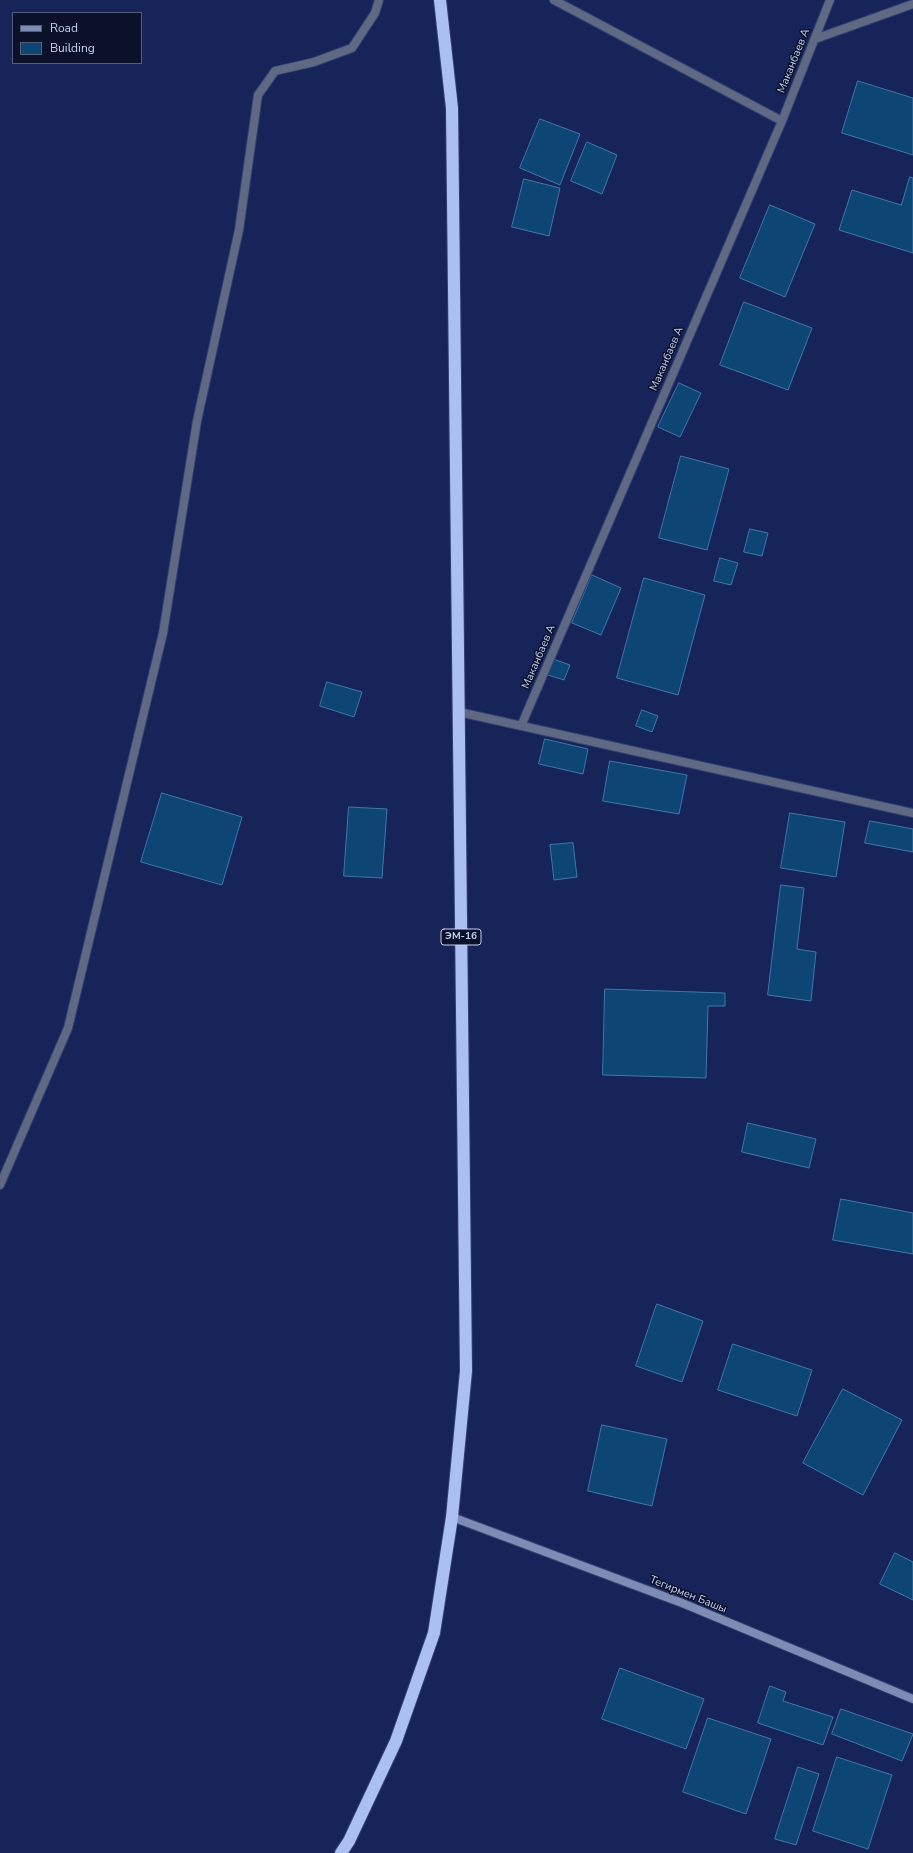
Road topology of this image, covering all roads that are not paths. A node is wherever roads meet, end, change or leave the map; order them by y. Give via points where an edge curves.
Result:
1 (379, 0) edge
2 (440, 0) edge
3 (554, 0) edge
4 (830, 0) edge
5 (913, 4) edge
6 (815, 39) junction
7 (782, 121) junction
8 (459, 712) junction
9 (521, 726) junction
10 (913, 813) edge
11 (0, 1185) edge
12 (452, 1517) junction
13 (913, 1699) edge
14 (341, 1853) edge

1 - 11 street via 375,13 352,48 314,62 275,71 258,94 239,230 197,421 163,634 68,1028
2 - 8 highway, ЭМ-16 via 452,108
3 - 7 street
4 - 6 street, Маканбаев А
5 - 6 street
6 - 7 street, Маканбаев А
7 - 9 street, Маканбаев А
8 - 9 street
8 - 12 highway, ЭМ-16 via 466,1371
9 - 10 street
12 - 13 street, Тегирмен Башы via 682,1603
12 - 14 highway, ЭМ-16 via 434,1633 396,1741

